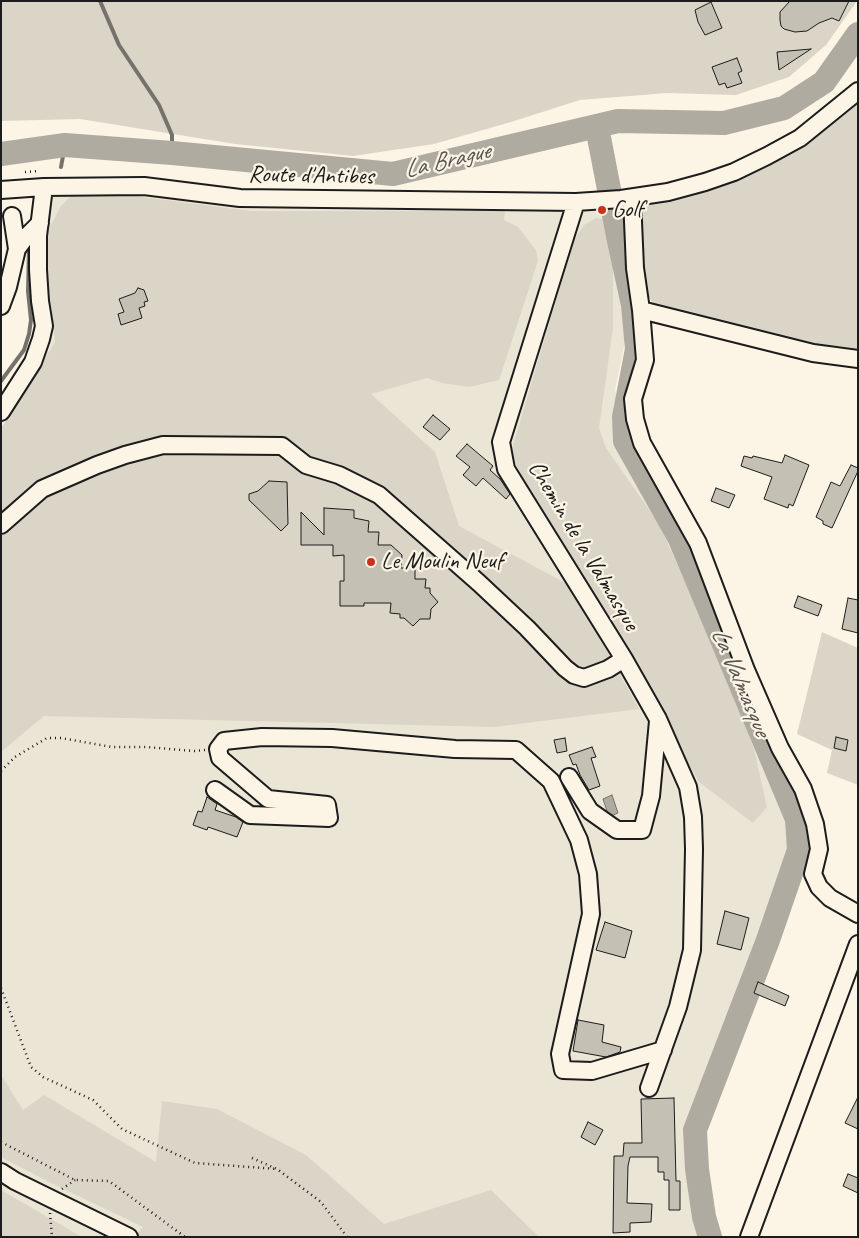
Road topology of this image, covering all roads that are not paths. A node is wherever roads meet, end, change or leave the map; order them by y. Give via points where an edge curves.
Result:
1 (858, 91) edge
2 (44, 187) junction
3 (1, 190) edge
4 (626, 198) junction
5 (576, 202) junction
6 (12, 216) dead end
7 (40, 223) junction
8 (17, 249) junction
9 (1, 306) edge
10 (641, 310) junction
11 (858, 359) edge
12 (1, 412) edge
13 (1, 525) edge
14 (624, 659) junction
15 (658, 719) junction
16 (569, 777) dead end
17 (215, 790) dead end
18 (858, 914) edge
19 (858, 944) edge
20 (663, 1050) junction
21 (649, 1088) dead end
22 (1, 1172) edge
23 (129, 1237) edge
24 (749, 1237) edge

1 - 4 street, Route d'Antibes via 800,138 734,172 668,192
2 - 3 street, Route d'Antibes
2 - 5 street, Route d'Antibes via 144,186 240,198
2 - 7 street
4 - 5 street, Route d'Antibes
4 - 10 street
5 - 14 street, Chemin de la Valmasque via 501,442 506,468
6 - 8 street
7 - 8 street
7 - 12 street via 38,270 44,326 32,362
8 - 9 street
10 - 11 street via 813,353
10 - 18 street via 644,360 633,399 642,444 698,543 746,670 780,748 804,789 819,849 813,874 830,898
13 - 14 street via 42,489 125,455 163,445 282,446 306,466 339,475 379,495 479,582 574,675 584,678
14 - 15 street, Chemin de la Valmasque
15 - 16 street via 651,796 642,830 617,830 590,811
15 - 20 street, Chemin de la Valmasque via 688,787 694,849 692,950
17 - 20 street via 250,815 329,818 327,806 268,799 220,758 218,749 224,742 262,737 332,738 456,749 516,750 551,782 579,840 588,874 591,914 560,1054 562,1070 592,1070
19 - 24 street
20 - 21 street, Chemin de la Valmasque
22 - 23 street

